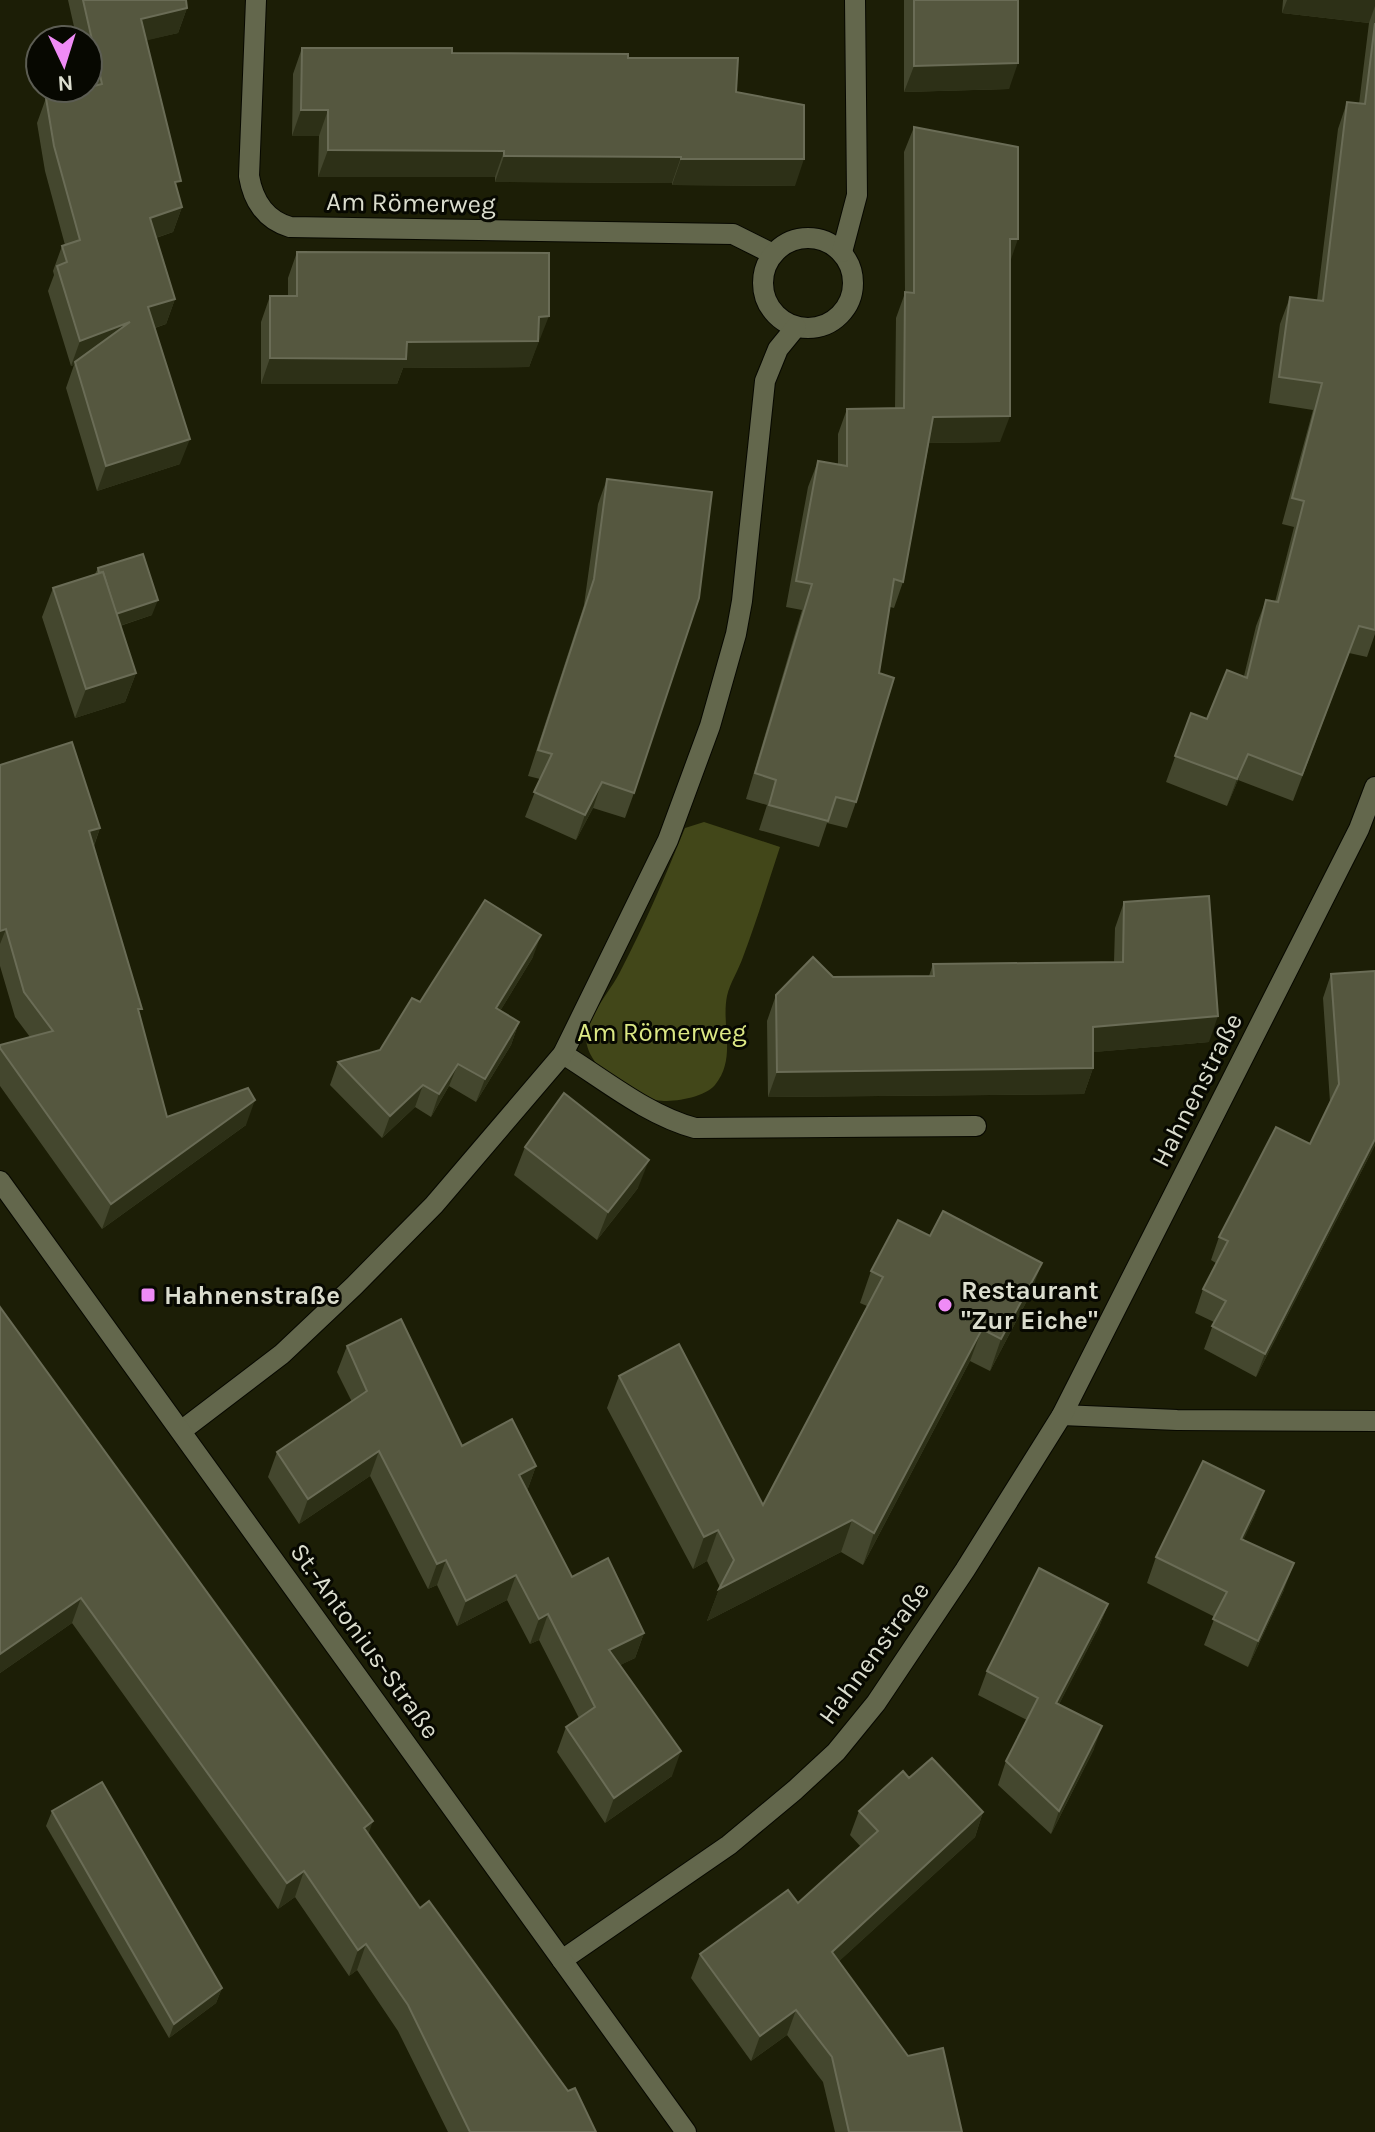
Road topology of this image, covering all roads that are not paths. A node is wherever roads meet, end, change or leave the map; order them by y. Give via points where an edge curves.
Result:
1 (256, 0) edge
2 (855, 0) edge
3 (842, 252) junction
4 (773, 254) junction
5 (796, 327) junction
6 (1375, 787) edge
7 (563, 1054) junction
8 (976, 1126) dead end
9 (0, 1181) edge
10 (1062, 1415) junction
11 (1375, 1421) edge
12 (181, 1431) junction
13 (562, 1960) junction
14 (686, 2132) edge

1 - 4 street, Am Römerweg via 249,176 261,208 281,224 733,234
2 - 3 street via 857,195
3 - 4 street via 806,237
3 - 5 street via 854,282 845,309 823,326
4 - 5 street via 764,269 766,301 779,318
5 - 7 street via 778,349 765,381 742,601 710,726 668,840
6 - 10 street, Hahnenstraße via 1352,843
7 - 8 street via 655,1112 695,1128
7 - 12 street via 434,1205 354,1286 282,1354
9 - 12 street, St.-Antonius-Straße
10 - 11 street
10 - 13 street, Hahnenstraße via 876,1703 836,1752 729,1845
12 - 13 street, St.-Antonius-Straße
13 - 14 street, St.-Antonius-Straße

